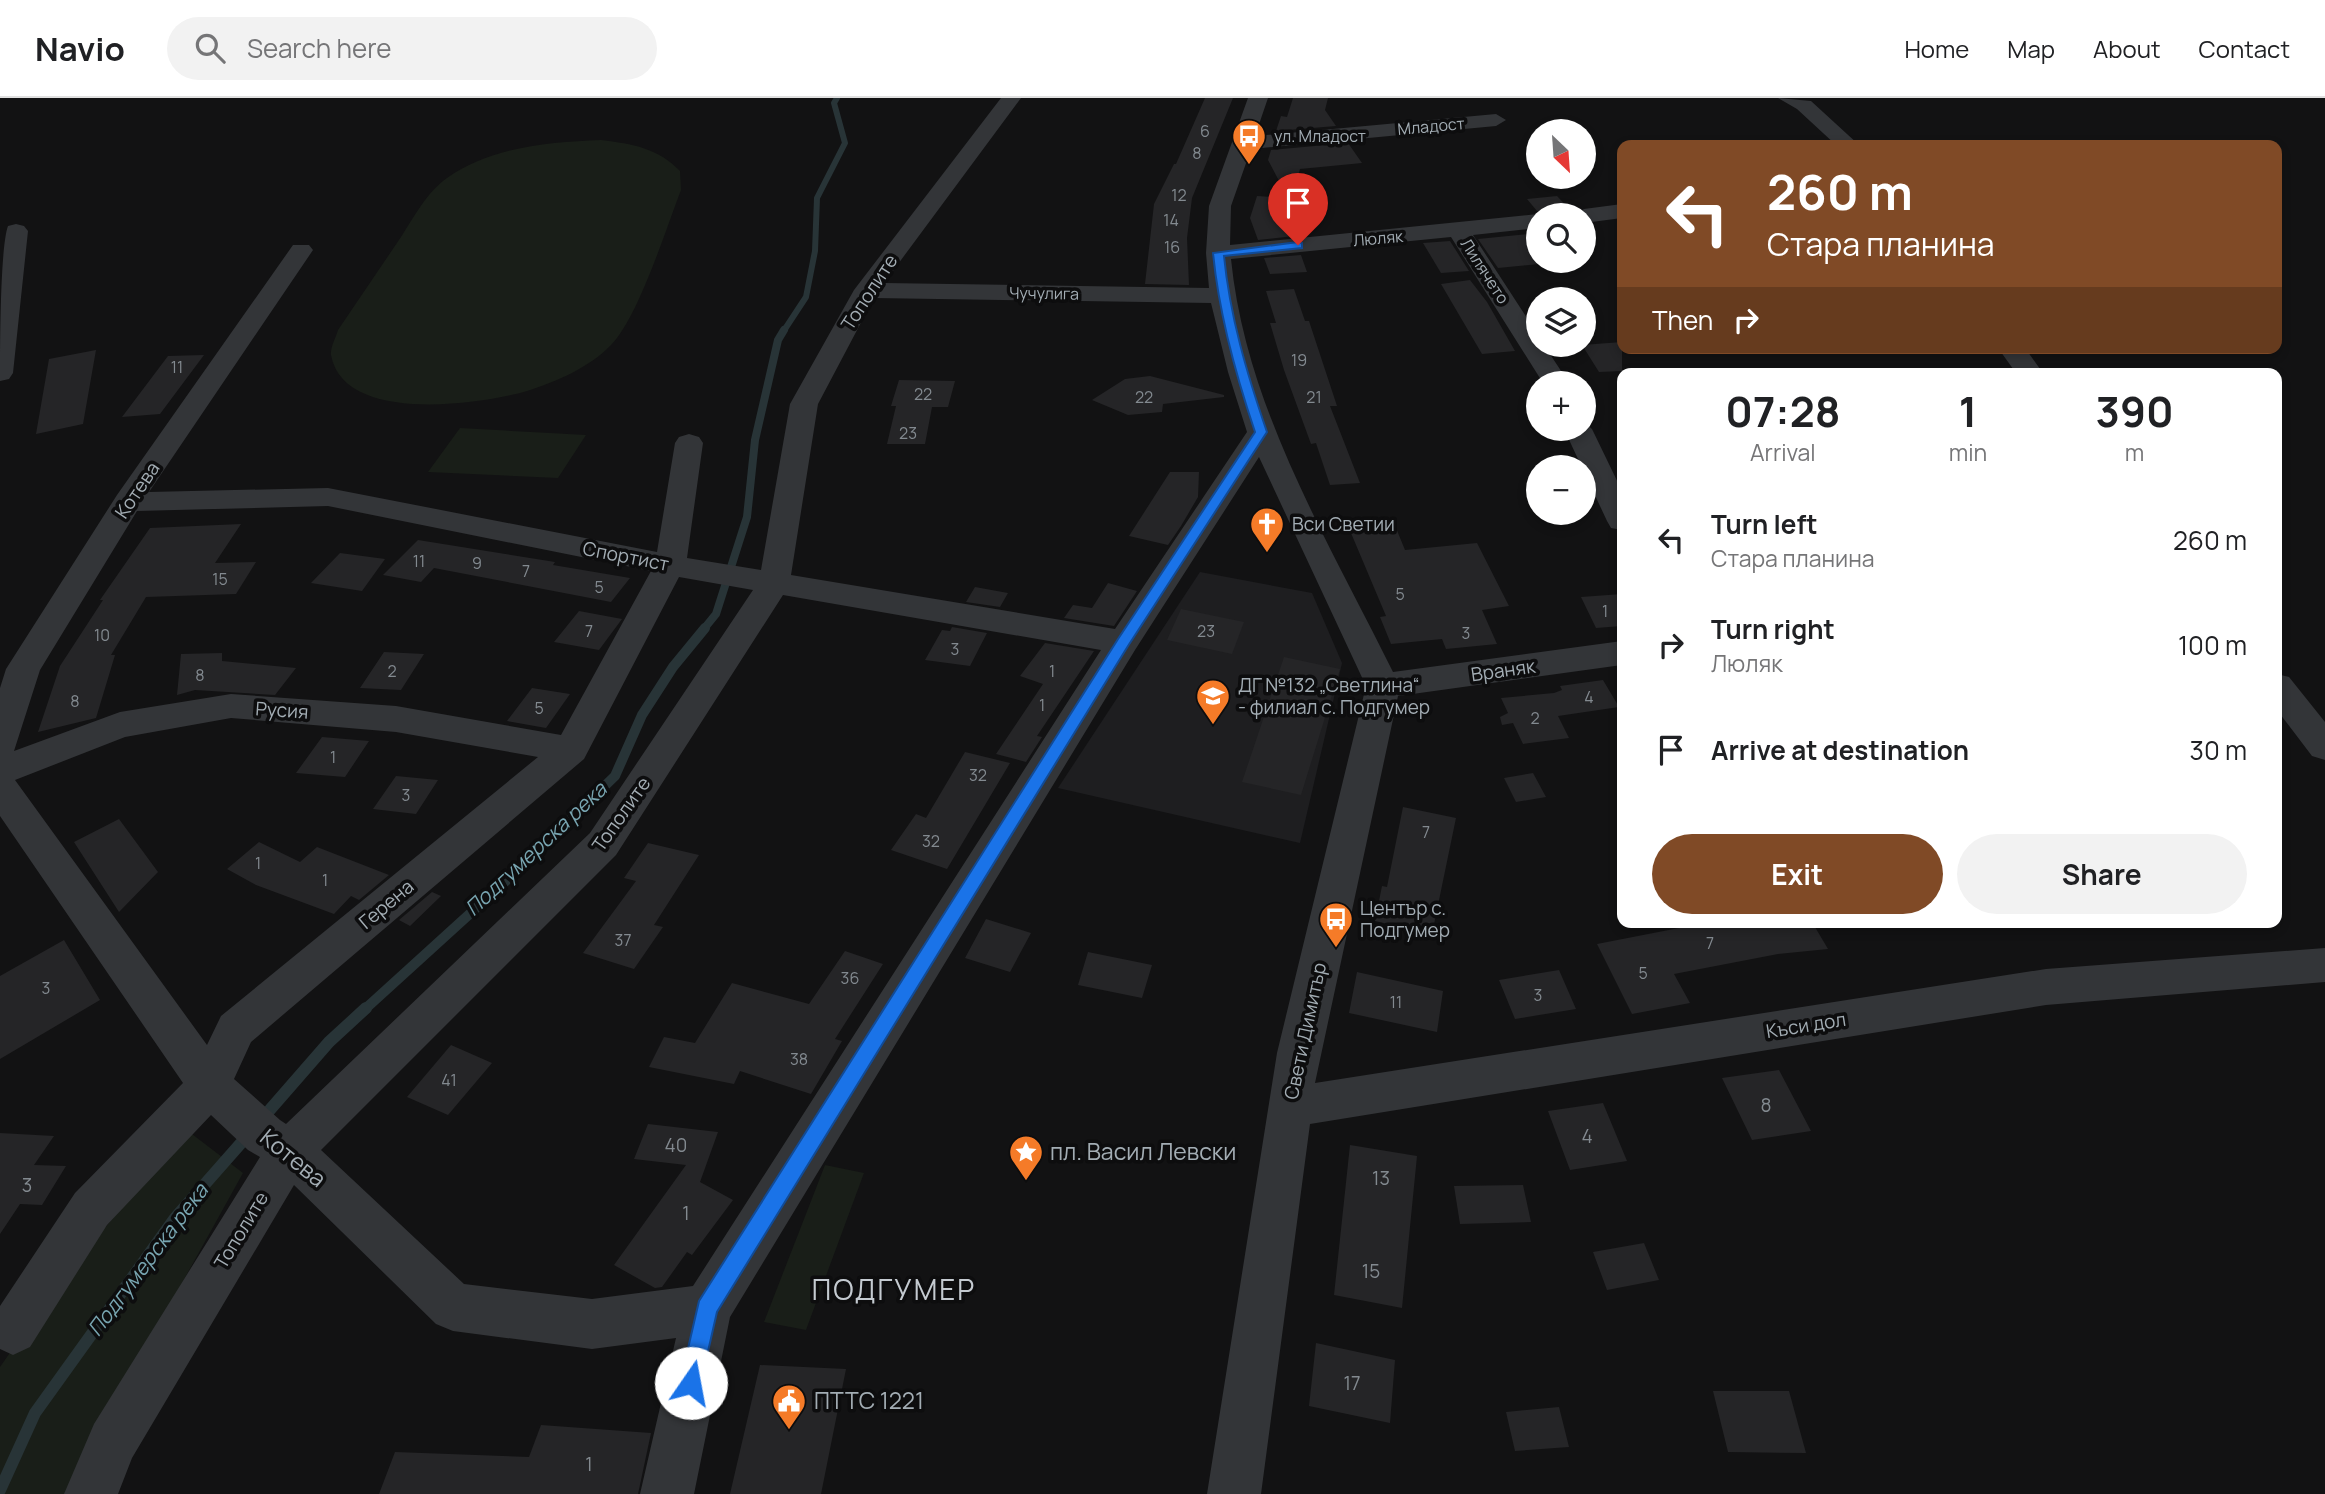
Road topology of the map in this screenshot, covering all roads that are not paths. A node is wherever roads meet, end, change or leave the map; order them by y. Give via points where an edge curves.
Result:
1 (1011, 98) edge
2 (1258, 98) edge
3 (1788, 98) edge
4 (1496, 120) dead end
5 (1842, 140) edge
6 (1240, 144) junction
7 (1617, 213) edge
8 (1596, 215) edge
9 (1526, 222) edge
10 (1458, 230) junction
11 (16, 231) dead end
12 (301, 250) dead end
13 (1218, 253) junction
14 (866, 290) junction
15 (1222, 296) junction
16 (2016, 354) edge
17 (2026, 368) edge
18 (1548, 371) edge
19 (0, 373) edge
20 (1261, 432) junction
21 (1584, 441) edge
22 (689, 443) dead end
23 (128, 502) junction
24 (1617, 511) edge
25 (670, 565) junction
26 (744, 578) junction
27 (1123, 642) junction
28 (1617, 654) edge
29 (1383, 686) junction
30 (2282, 692) edge
31 (0, 744) edge
32 (2325, 747) edge
33 (571, 750) junction
34 (0, 771) edge
35 (0, 787) edge
36 (2325, 965) edge
37 (218, 1094) junction
38 (1290, 1107) junction
39 (277, 1143) junction
40 (707, 1308) junction
41 (13, 1330) dead end
42 (91, 1494) edge
43 (667, 1494) edge
44 (1234, 1494) edge

1 - 14 street, Тополите
2 - 6 street
3 - 5 street via 1804,105
4 - 6 street, Младост
6 - 13 street via 1220,206
7 - 8 street
9 - 10 street, Люляк
10 - 13 street, Люляк
10 - 18 street, Лилячето
11 - 19 street
12 - 23 street, Котева
13 - 15 street
14 - 15 street, Чучулига
14 - 26 street, Тополите via 804,404
15 - 20 street
16 - 17 street
20 - 27 street
20 - 29 street
21 - 24 street
22 - 25 street, Герена
23 - 25 street, Спортист via 328,497
23 - 31 street, Котева via 23,669
25 - 26 street, Спортист
25 - 33 street, Герена
26 - 27 street, Спортист
26 - 39 street, Тополите via 603,844
27 - 40 street
28 - 29 street, Враняк
29 - 38 street, Свети Димитър via 1298,1053
30 - 32 street
33 - 34 street, Русия via 396,719 231,706 120,725
33 - 37 street, Герена via 236,1029
35 - 37 street, Котева
36 - 38 street, Къси дол via 2046,987
37 - 39 street, Котева
37 - 41 street, Герена via 91,1209
38 - 44 street, Свети Димитър
39 - 40 street, Котева via 453,1307 592,1324
39 - 42 street, Тополите via 112,1441
40 - 43 street

